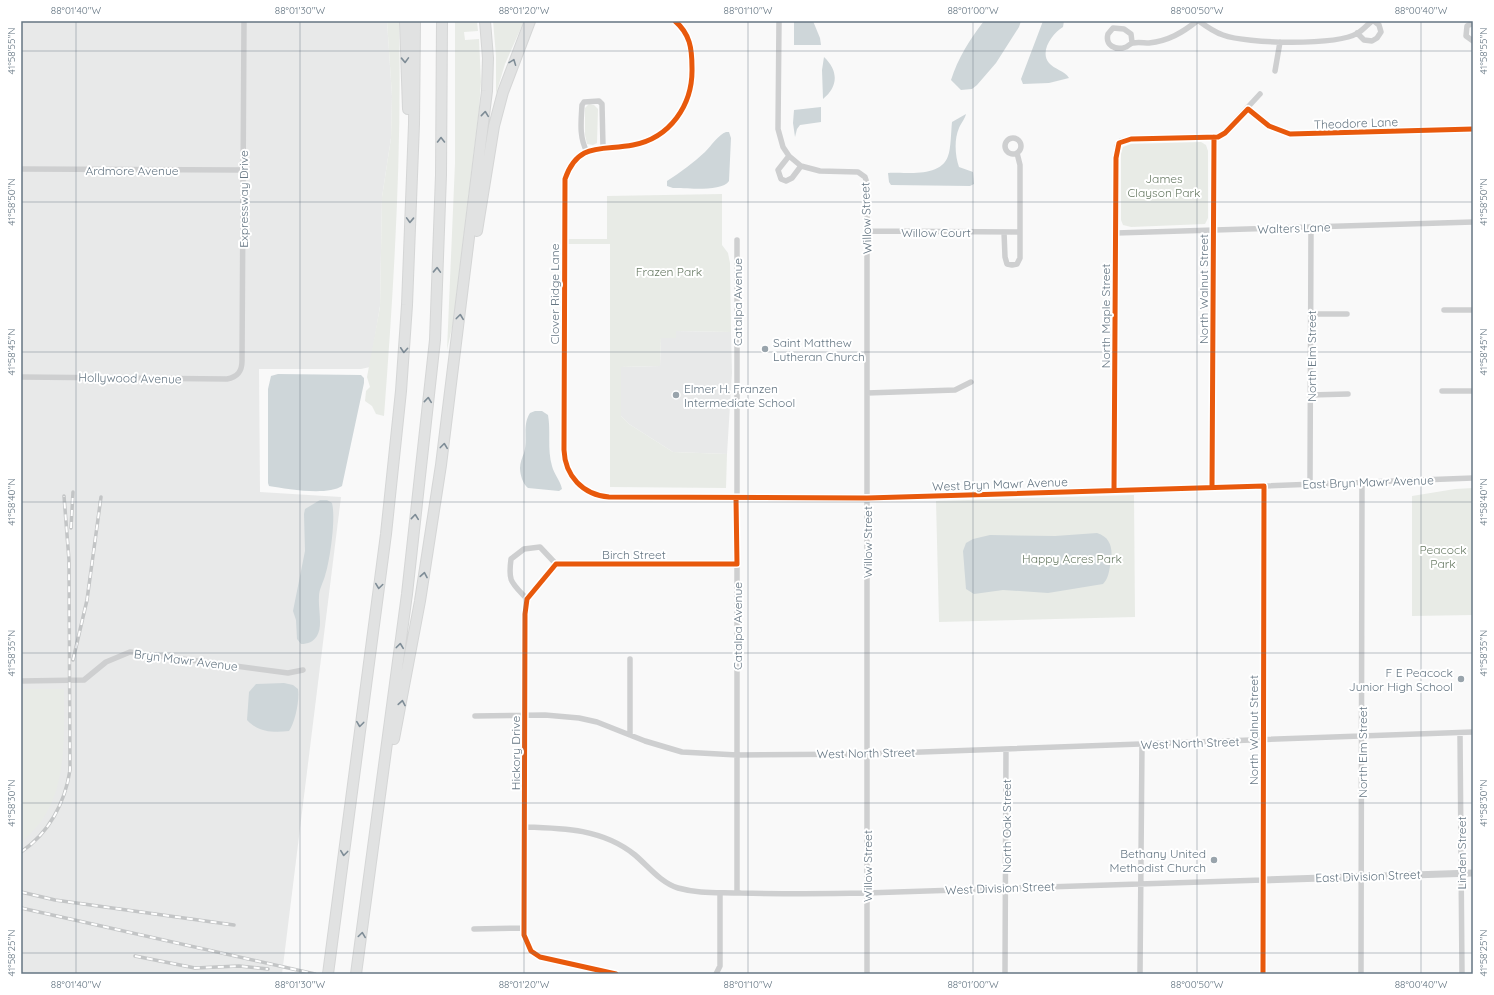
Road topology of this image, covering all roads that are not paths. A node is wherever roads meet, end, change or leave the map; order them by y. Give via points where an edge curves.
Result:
1 (244, 21) edge
2 (404, 21) edge
3 (415, 21) edge
4 (442, 21) edge
5 (485, 21) edge
6 (530, 21) edge
7 (534, 21) edge
8 (675, 21) edge
9 (779, 21) edge
10 (1198, 21) edge
11 (1373, 21) edge
12 (1473, 23) edge
13 (526, 31) junction
14 (1357, 33) junction
15 (1473, 41) edge
16 (1132, 42) junction
17 (1280, 42) junction
18 (1275, 71) dead end
19 (1260, 94) dead end
20 (1248, 109) junction
21 (1473, 129) edge
22 (1214, 137) junction
23 (603, 147) junction
24 (587, 152) junction
25 (1017, 153) dead end
26 (789, 156) junction
27 (801, 166) junction
28 (21, 169) edge
29 (243, 170) junction
30 (412, 181) junction
31 (1473, 222) edge
32 (1311, 227) junction
33 (1213, 230) junction
34 (867, 231) junction
35 (1004, 232) junction
36 (1020, 232) junction
37 (1116, 233) junction
38 (737, 240) dead end
39 (463, 291) junction
40 (1444, 310) dead end
41 (1473, 310) edge
42 (1311, 314) junction
43 (1347, 314) dead end
44 (237, 375) joint
45 (21, 377) edge
46 (971, 382) dead end
47 (1442, 391) dead end
48 (1473, 391) edge
49 (867, 393) junction
50 (1348, 394) dead end
51 (1310, 395) junction
52 (1473, 478) edge
53 (1362, 482) junction
54 (1310, 484) junction
55 (1264, 486) junction
56 (1212, 487) junction
57 (1114, 490) junction
58 (736, 498) junction
59 (867, 498) junction
60 (556, 564) junction
61 (737, 564) junction
62 (527, 599) junction
63 (630, 659) dead end
64 (303, 670) dead end
65 (21, 681) edge
66 (524, 715) junction
67 (475, 716) dead end
68 (1473, 732) edge
69 (1460, 733) junction
70 (630, 735) junction
71 (1361, 738) junction
72 (1264, 741) junction
73 (1142, 744) junction
74 (1006, 750) junction
75 (867, 754) junction
76 (737, 755) junction
77 (381, 796) junction
78 (525, 827) junction
79 (1461, 873) junction
80 (1473, 873) edge
81 (1362, 876) junction
82 (1263, 880) junction
83 (1140, 883) junction
84 (1006, 888) junction
85 (720, 893) junction
86 (737, 893) junction
87 (866, 893) junction
88 (523, 928) junction
89 (474, 929) dead end
90 (328, 974) edge
91 (356, 974) edge
92 (616, 974) edge
93 (716, 974) edge
94 (867, 974) edge
95 (1005, 974) edge
96 (1140, 974) edge
97 (1263, 974) edge
98 (1361, 974) edge
99 (1462, 974) edge

1 - 29 street, Expressway Drive
2 -> 30 highway
3 - 30 highway
77 -> 4 highway via 407,594 434,340 441,175
39 -> 5 highway via 487,90
6 - 13 highway
7 - 13 highway
8 - 23 street, Clover Ridge Lane via 687,34 692,50 691,87 683,109 668,128 652,139 632,145
9 - 26 street, Willow Street via 778,129 780,140
10 - 16 street via 1169,39 1149,43
10 - 17 street via 1224,36
11 - 14 street
11 - 14 street via 1381,32 1372,42 1364,40
12 - 15 street via 1467,26 1466,31 1466,36
39 -> 13 highway via 471,266 494,126 507,78
14 - 17 street via 1335,39
16 - 16 street via 1131,34 1124,28 1113,28 1108,34 1108,42 1115,47 1124,48
17 - 18 street
19 - 20 street
20 - 21 street, Theodore Lane via 1270,126 1290,134
20 - 22 street via 1225,133
22 - 33 street, North Walnut Street
22 - 37 street, North Maple Street via 1132,139 1119,143 1116,150
23 - 24 street, Clover Ridge Lane
23 - 24 street via 602,104 599,101 584,102 581,136
24 - 58 street, Clover Ridge Lane via 572,165 564,186 564,450 567,468 583,488 603,496
25 - 36 street via 1020,165
26 - 27 street, Willow Street
26 - 27 street via 778,170 781,179 786,181 792,178
27 - 34 street, Willow Street via 814,170 856,172 864,175 867,183
28 - 29 street, Ardmore Avenue
29 - 44 street, Expressway Drive via 242,368
30 -> 90 highway via 407,305 386,534
31 - 32 street, Walters Lane
32 - 33 street, Walters Lane
32 - 42 street, North Elm Street
33 - 37 street, Walters Lane
33 - 56 street, North Walnut Street
34 - 35 street, Willow Court
34 - 49 street, Willow Street
35 - 36 street, Willow Court
35 - 36 street via 1005,259 1012,265 1020,260
37 - 57 street, North Maple Street
38 - 58 street, Catalpa Avenue
77 -> 39 highway via 401,709 428,552
40 - 41 street
42 - 43 street
42 - 51 street, North Elm Street
44 - 45 street, Hollywood Avenue via 227,379
46 - 49 street via 955,390
47 - 48 street
49 - 59 street, Willow Street
50 - 51 street
51 - 54 street, North Elm Street
52 - 53 street, East Bryn Mawr Avenue
53 - 54 street, East Bryn Mawr Avenue
53 - 71 street, North Elm Street
54 - 55 street, East Bryn Mawr Avenue
55 - 56 street, West Bryn Mawr Avenue
55 - 72 street, North Walnut Street
56 - 57 street, West Bryn Mawr Avenue
57 - 59 street, West Bryn Mawr Avenue
58 - 59 street, West Bryn Mawr Avenue
58 - 61 street, Catalpa Avenue
59 - 75 street, Willow Street
60 - 61 street, Birch Street
60 - 62 street
60 - 62 street via 540,547 524,549 511,559 509,575 512,584
61 - 76 street, Catalpa Avenue
62 - 66 street, Hickory Drive
63 - 70 street
64 - 65 street, Bryn Mawr Avenue via 288,673 130,652 106,662 84,680
66 - 67 street, West North Street
66 - 70 street, West North Street via 579,718
66 - 78 street, Hickory Drive
68 - 69 street, West North Street
69 - 71 street, West North Street
69 - 79 street, Linden Street
70 - 76 street, West North Street via 682,752
71 - 72 street, West North Street
71 - 81 street, North Elm Street
72 - 73 street, West North Street
72 - 82 street, North Walnut Street
73 - 74 street, West North Street
73 - 83 street
74 - 75 street, West North Street
74 - 84 street, North Oak Street
75 - 76 street, West North Street
75 - 87 street, Willow Street
76 - 86 street, Catalpa Avenue
91 -> 77 highway
78 - 85 street via 570,828 598,835 618,843 634,854 666,883 700,893
78 - 88 street, Hickory Drive
79 - 80 street, East Division Street
79 - 81 street, East Division Street
79 - 99 street, Linden Street
81 - 82 street, East Division Street
81 - 98 street, North Elm Street
82 - 83 street, West Division Street
82 - 97 street, North Walnut Street
83 - 84 street, West Division Street
83 - 96 street
84 - 87 street, West Division Street
84 - 95 street, North Oak Street
85 - 86 street, West Division Street
85 - 93 street via 720,966
86 - 87 street, West Division Street
87 - 94 street, Willow Street
88 - 89 street
88 - 92 street, Hickory Drive via 528,947 540,957

